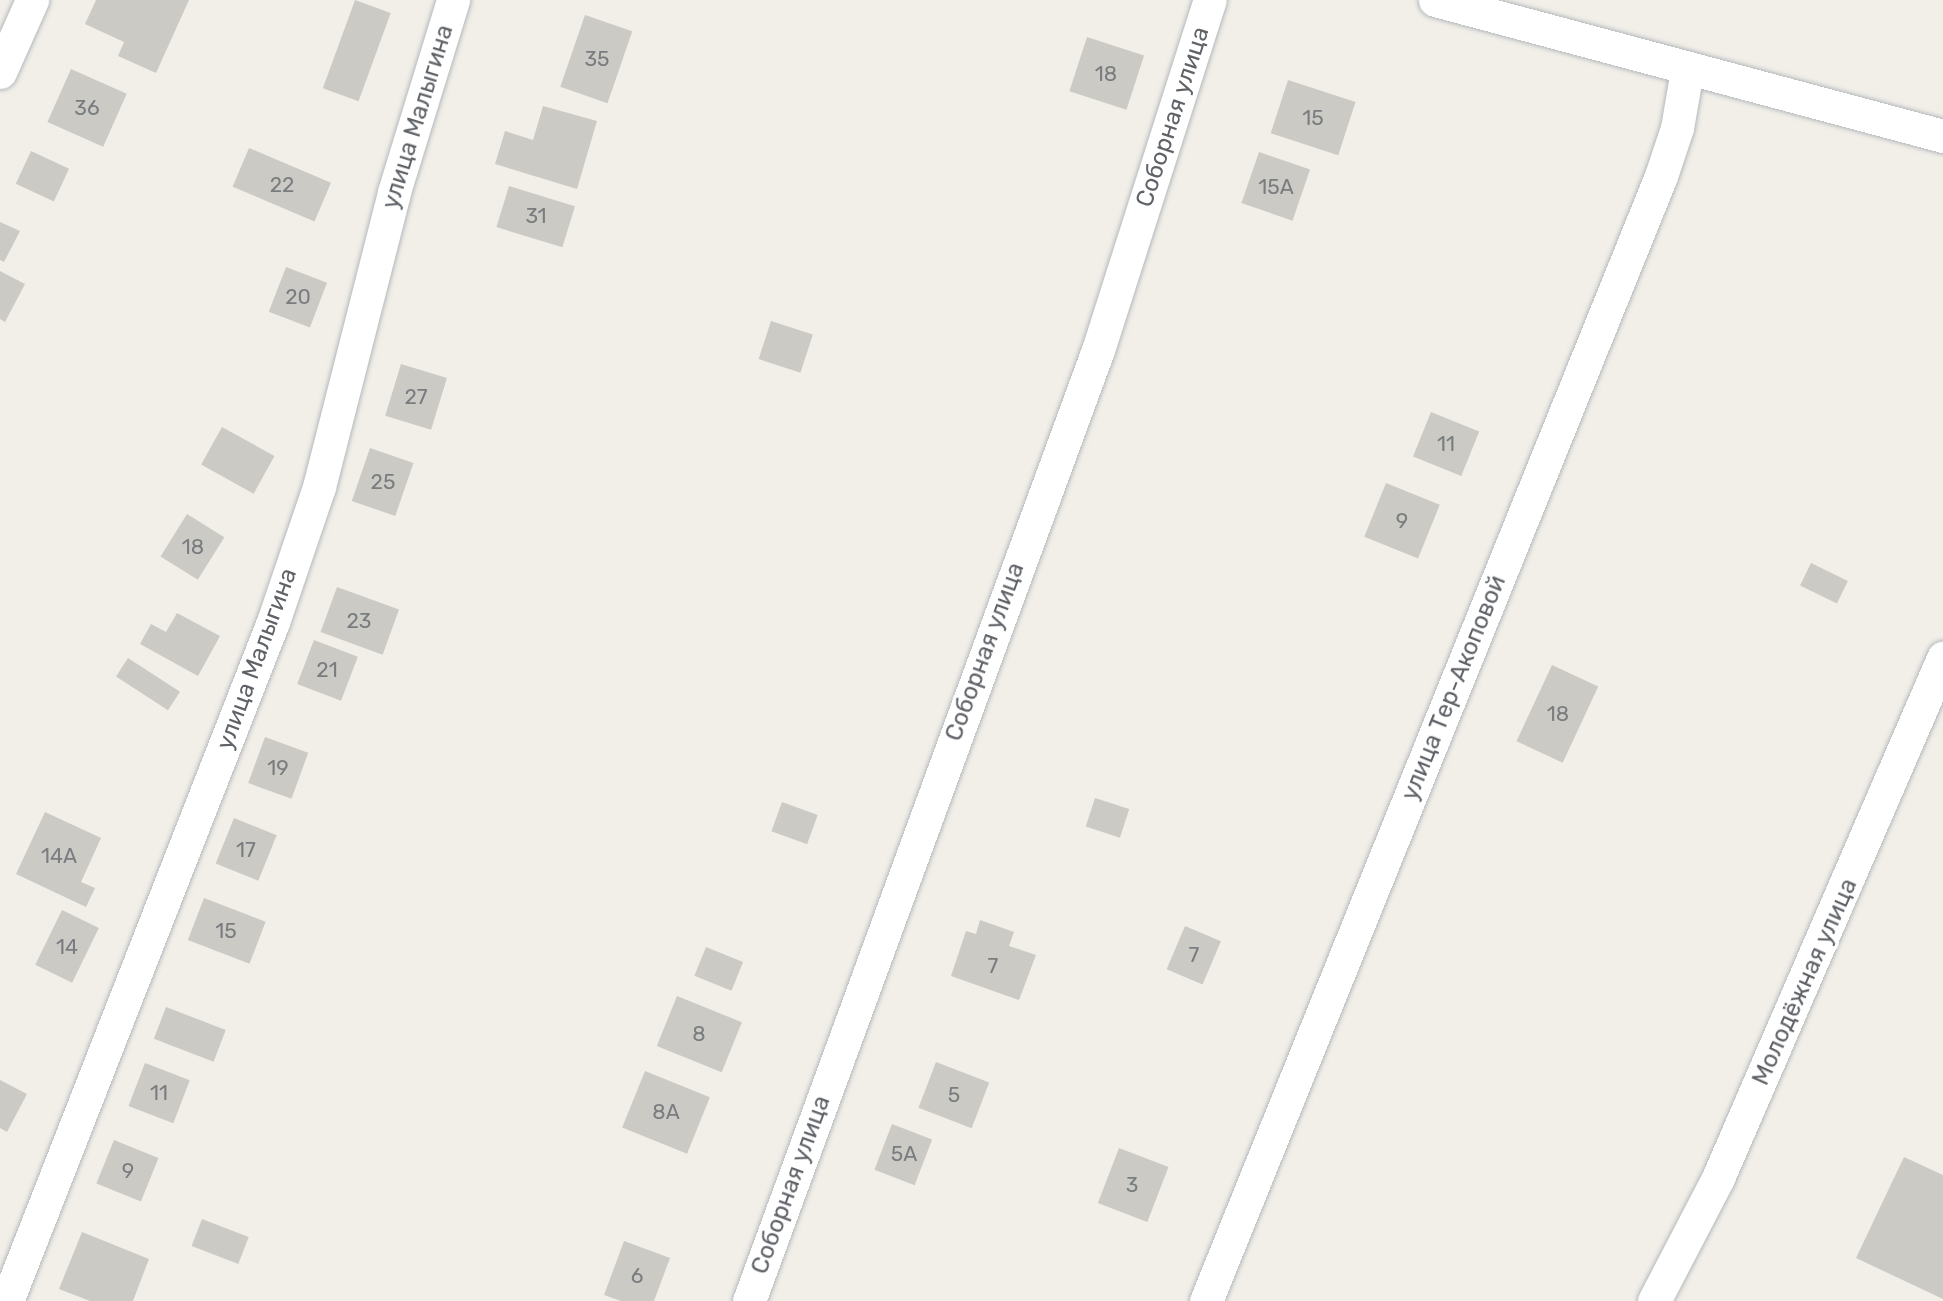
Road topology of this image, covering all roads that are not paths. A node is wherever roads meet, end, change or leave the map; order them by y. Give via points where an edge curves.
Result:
1 (32, 0) edge
2 (453, 0) edge
3 (1210, 0) edge
4 (1435, 0) edge
5 (1687, 70) junction
6 (0, 72) edge
7 (1943, 136) edge
8 (1943, 658) edge
9 (7, 1301) edge
10 (749, 1301) edge
11 (1206, 1301) edge
12 (1654, 1301) edge

1 - 6 street
2 - 9 street, улица Малыгина via 394,192 319,487 273,622
3 - 10 street, Соборная улица via 1098,350
4 - 5 street
5 - 7 street
5 - 11 street, улица Тер-Акоповой via 1677,128 1661,176
8 - 12 street, Молодёжная улица via 1718,1178

